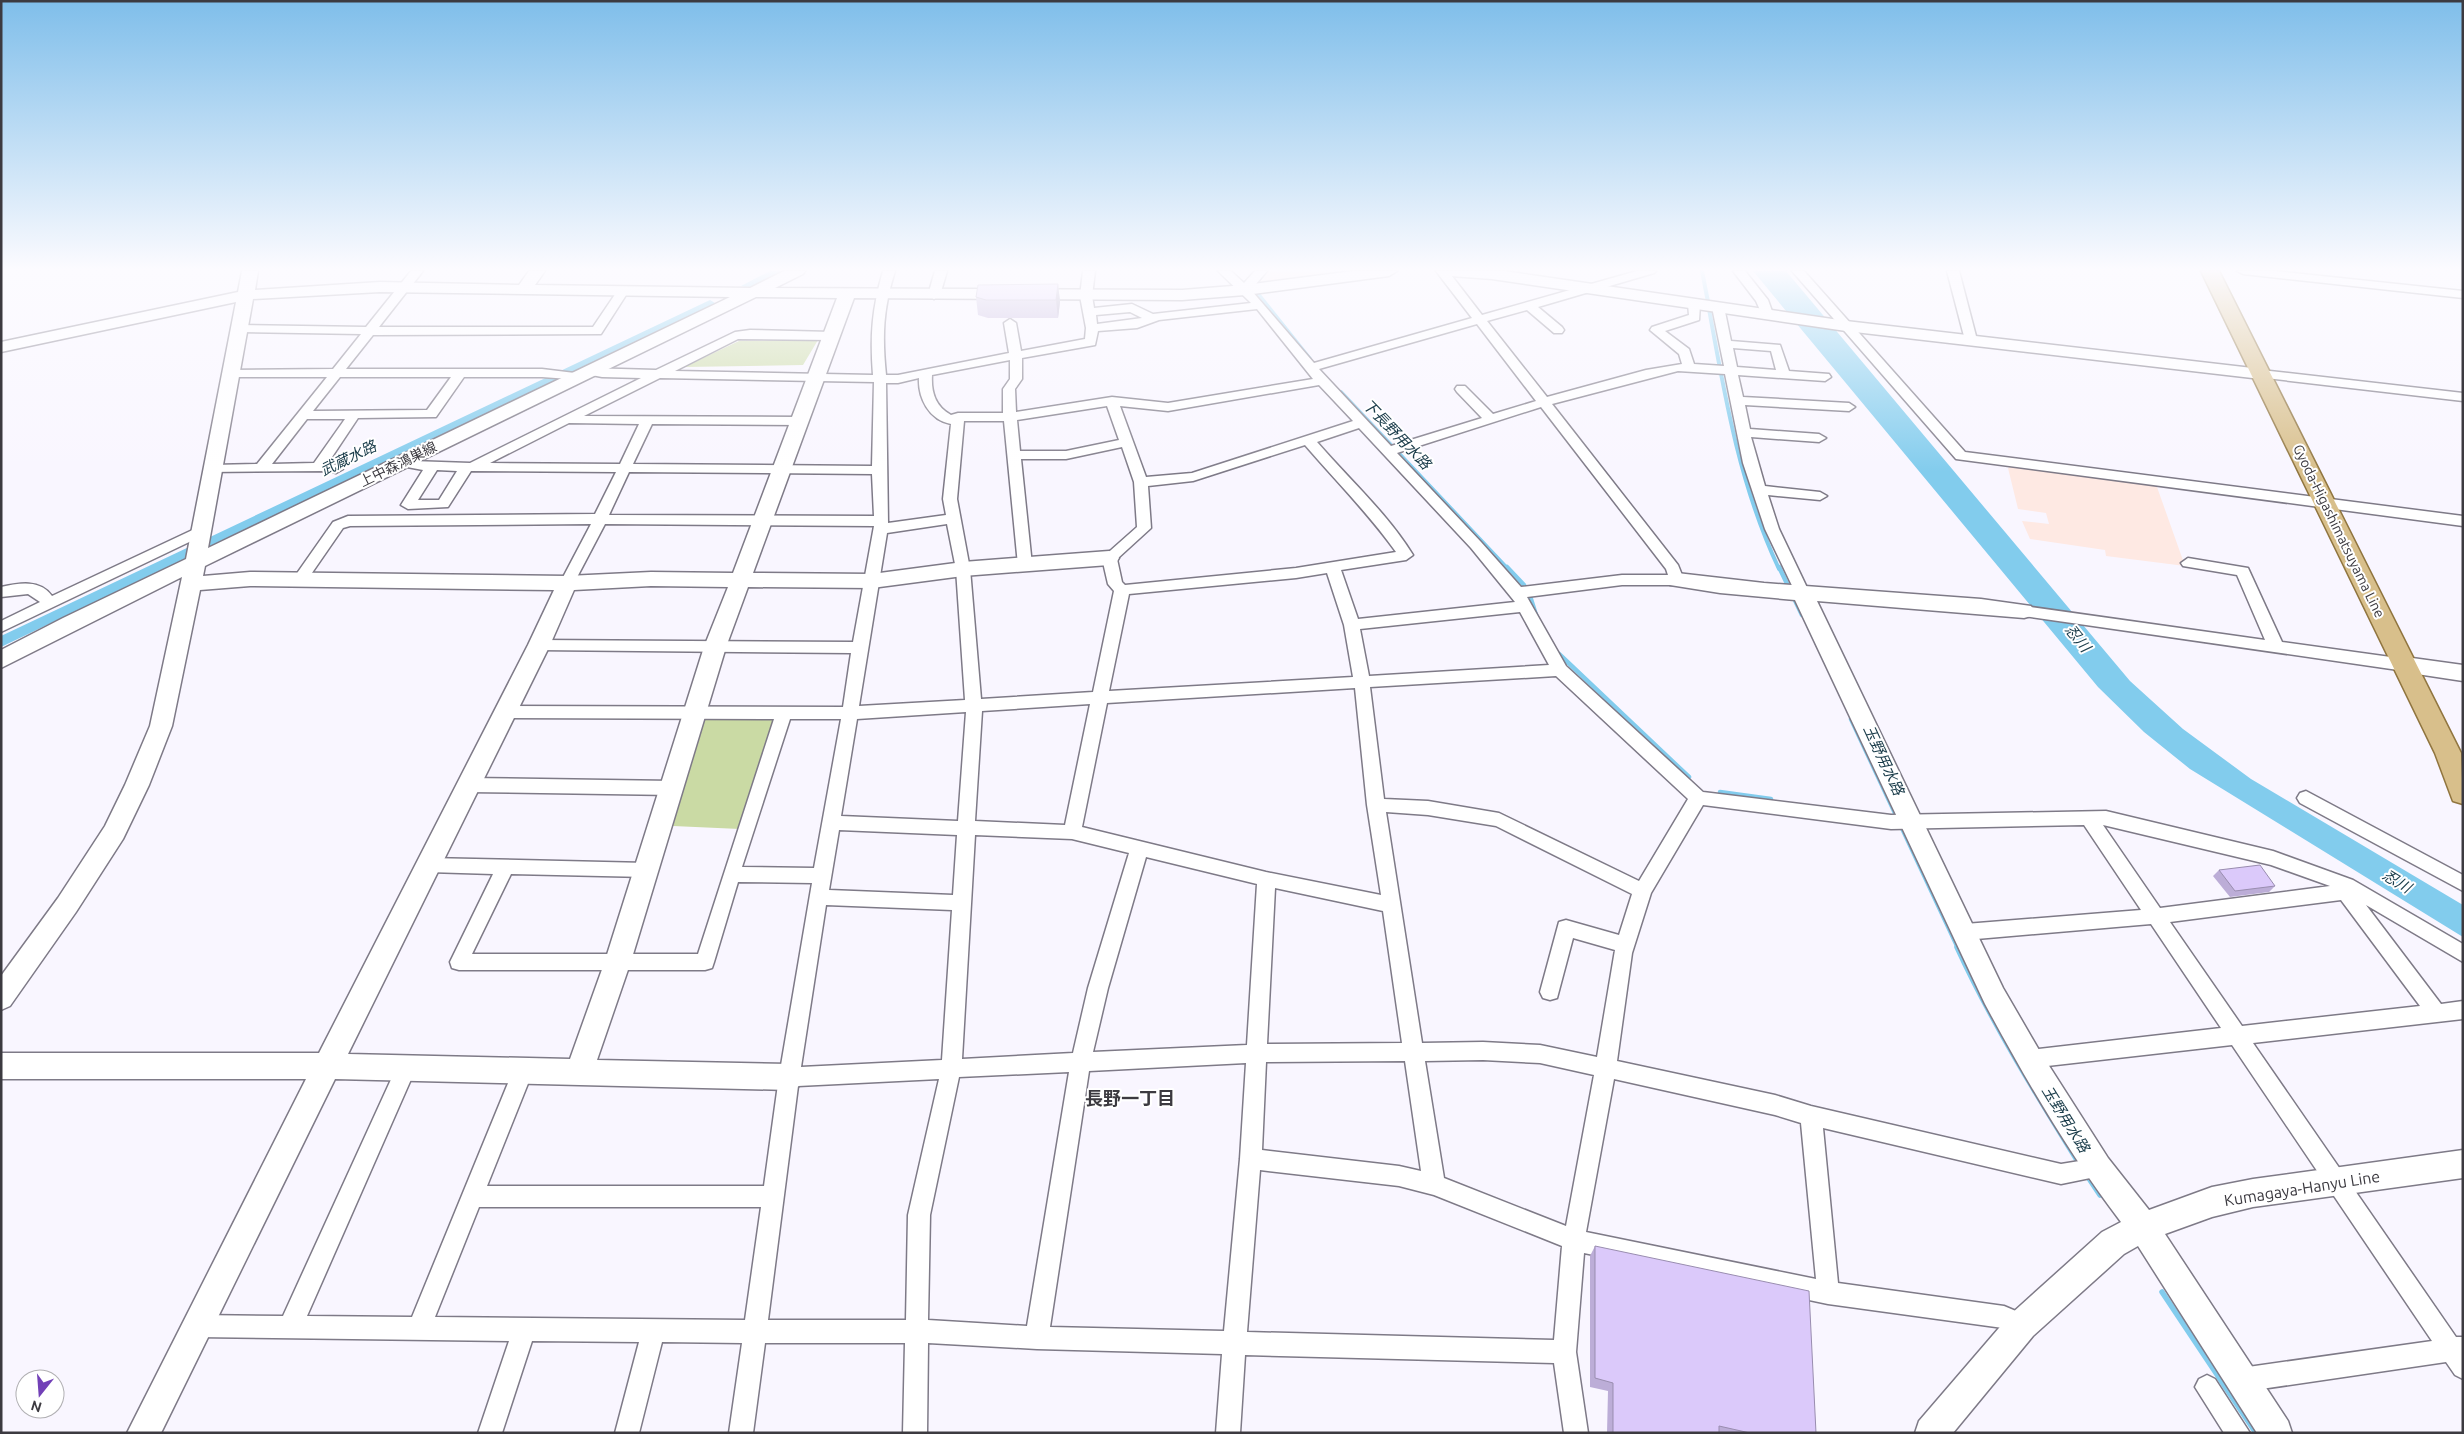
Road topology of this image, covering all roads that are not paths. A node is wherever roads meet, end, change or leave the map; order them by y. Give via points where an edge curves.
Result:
1 (44, 338) edge
2 (238, 338) edge
3 (364, 338) edge
4 (657, 338) edge
5 (731, 338) edge
6 (831, 338) edge
7 (876, 338) edge
8 (1013, 338) edge
9 (1091, 338) edge
10 (1289, 338) edge
11 (1417, 338) edge
12 (1494, 338) edge
13 (1666, 338) edge
14 (1724, 338) edge
15 (1854, 338) edge
16 (1953, 338) edge
17 (2243, 338) edge
18 (1971, 340) joint
19 (1725, 344) junction
20 (1, 347) edge
21 (1016, 355) junction
22 (1314, 367) junction
23 (1689, 368) junction
24 (1724, 370) junction
25 (230, 373) junction
26 (336, 373) junction
27 (460, 373) junction
28 (580, 374) junction
29 (657, 374) junction
30 (926, 374) junction
31 (1784, 374) junction
32 (2261, 374) junction
33 (818, 376) junction
34 (880, 377) junction
35 (1825, 377) dead end
36 (1322, 381) junction
37 (1461, 389) dead end
38 (2463, 397) edge
39 (1112, 401) junction
40 (1737, 401) junction
41 (1544, 402) junction
42 (1849, 407) dead end
43 (303, 416) junction
44 (354, 416) junction
45 (958, 417) junction
46 (1010, 417) junction
47 (1491, 419) junction
48 (566, 420) junction
49 (648, 420) junction
50 (801, 421) junction
51 (1361, 423) junction
52 (1744, 433) junction
53 (1819, 438) dead end
54 (1308, 440) junction
55 (1127, 442) junction
56 (1393, 450) junction
57 (1014, 455) junction
58 (401, 462) junction
59 (433, 465) junction
60 (469, 466) junction
61 (262, 467) junction
62 (318, 467) junction
63 (625, 467) junction
64 (212, 469) junction
65 (336, 469) dead end
66 (783, 469) junction
67 (878, 470) junction
68 (1140, 482) junction
69 (1759, 490) junction
70 (1820, 496) dead end
71 (2326, 504) junction
72 (954, 518) junction
73 (600, 519) junction
74 (763, 520) junction
75 (2463, 521) edge
76 (880, 525) junction
77 (197, 554) junction
78 (1109, 558) junction
79 (2188, 563) dead end
80 (1025, 565) junction
81 (1333, 568) junction
82 (963, 569) junction
83 (300, 579) junction
84 (740, 580) junction
85 (1678, 580) junction
86 (872, 581) junction
87 (567, 583) junction
88 (1122, 590) junction
89 (1, 592) edge
90 (1517, 593) junction
91 (1796, 593) junction
92 (50, 603) junction
93 (1524, 606) junction
94 (2024, 610) joint
95 (1352, 625) junction
96 (1, 627) edge
97 (539, 645) junction
98 (715, 647) junction
99 (2276, 647) junction
100 (860, 648) junction
101 (1, 660) edge
102 (2405, 665) junction
103 (1560, 670) junction
104 (2463, 673) edge
105 (1362, 684) junction
106 (1099, 697) junction
107 (974, 707) junction
108 (506, 712) junction
109 (695, 713) junction
110 (784, 713) junction
111 (850, 713) junction
112 (468, 785) junction
113 (674, 788) junction
114 (2463, 793) edge
115 (1698, 798) junction
116 (2306, 798) dead end
117 (1376, 805) junction
118 (2089, 819) junction
119 (1903, 822) junction
120 (830, 823) junction
121 (966, 826) junction
122 (1072, 832) junction
123 (1139, 848) junction
124 (428, 865) junction
125 (505, 868) junction
126 (647, 870) junction
127 (731, 874) junction
128 (822, 876) junction
129 (1266, 879) junction
130 (2463, 884) edge
131 (2346, 888) junction
132 (1642, 891) junction
133 (818, 897) junction
134 (962, 903) junction
135 (1392, 905) junction
136 (2157, 916) junction
137 (1965, 932) junction
138 (1626, 945) junction
139 (2463, 954) edge
140 (618, 961) junction
141 (1550, 992) dead end
142 (1, 998) edge
143 (2463, 1010) edge
144 (2437, 1013) junction
145 (2237, 1034) junction
146 (1415, 1052) junction
147 (1258, 1053) junction
148 (2029, 1059) junction
149 (1080, 1064) junction
150 (1, 1066) edge
151 (329, 1066) junction
152 (1606, 1067) junction
153 (406, 1068) junction
154 (951, 1070) junction
155 (523, 1071) junction
156 (579, 1072) junction
157 (789, 1077) junction
158 (1811, 1116) junction
159 (1251, 1159) junction
160 (2463, 1164) edge
161 (2097, 1168) junction
162 (2336, 1181) junction
163 (1434, 1186) junction
164 (472, 1196) junction
165 (772, 1197) junction
166 (2143, 1227) junction
167 (1574, 1240) junction
168 (1828, 1293) junction
169 (2022, 1325) junction
170 (197, 1326) junction
171 (290, 1327) junction
172 (419, 1328) junction
173 (524, 1329) junction
174 (653, 1331) junction
175 (918, 1331) junction
176 (753, 1332) junction
177 (1037, 1338) junction
178 (1236, 1343) junction
179 (1564, 1352) junction
180 (2459, 1355) edge
181 (2241, 1380) junction
182 (2207, 1387) dead end
183 (143, 1433) edge
184 (490, 1433) edge
185 (627, 1433) edge
186 (741, 1433) edge
187 (914, 1433) edge
188 (1228, 1433) edge
189 (1576, 1433) edge
190 (1931, 1433) edge
191 (2238, 1433) edge
192 (2276, 1433) edge

1 - 20 street
2 - 25 street
3 - 26 street
4 - 28 street, 上中森鴻巣線
5 - 29 street
6 - 33 street
7 - 34 street
8 - 21 street
9 - 21 street via 1091,342
10 - 22 street
11 - 22 street
12 - 41 street
13 - 23 street via 1685,352
14 - 19 street
15 - 71 street via 1961,456
16 - 18 street
17 - 32 main road, Gyoda-Higashimatsuyama Line
18 - 32 street
19 - 24 street
19 - 31 street via 1776,348
21 - 30 street
21 - 46 street via 1016,379 1009,389
22 - 36 street
23 - 24 street
23 - 41 street via 1650,373
24 - 31 street
24 - 40 street
25 - 26 street
25 - 64 street
26 - 27 street
26 - 43 street
27 - 28 street
27 - 44 street via 431,414
28 - 29 street
28 - 58 street, 上中森鴻巣線
29 - 33 street
29 - 48 street
30 - 34 street via 898,379
30 - 45 street via 924,387 929,404 939,415 950,420
31 - 35 street
32 - 38 street
32 - 71 main road, Gyoda-Higashimatsuyama Line
33 - 34 street
33 - 50 street
34 - 67 street
36 - 39 street via 1168,407
36 - 51 street
37 - 47 street
39 - 46 street
39 - 55 street
40 - 42 street
40 - 52 street
41 - 47 street
41 - 85 street via 1673,568
43 - 44 street
43 - 61 street
44 - 62 street
45 - 46 street
45 - 72 street via 950,499
46 - 57 street
47 - 56 street
48 - 49 street
48 - 60 street
49 - 50 street
49 - 63 street
50 - 66 street
51 - 54 street
51 - 56 street
52 - 53 street
52 - 69 street
54 - 68 street via 1193,477
54 - 81 street via 1377,515 1406,555
55 - 57 street via 1066,455
55 - 68 street
56 - 90 street
57 - 80 street
58 - 59 street
58 - 77 street, 上中森鴻巣線
59 - 60 street
59 - 60 street via 408,505 443,504
60 - 63 street
61 - 62 street
61 - 64 street
62 - 65 street
63 - 66 street
63 - 73 street
64 - 77 street
66 - 67 street
66 - 74 street
67 - 76 street
68 - 78 street via 1144,528
69 - 70 street
69 - 91 street
71 - 75 street
71 - 102 main road, Gyoda-Higashimatsuyama Line
72 - 76 street
72 - 82 street
73 - 74 street
73 - 83 street via 348,521 338,525
73 - 87 street
74 - 76 street
74 - 84 street
76 - 86 street
77 - 83 street via 235,579
77 - 92 street
77 - 101 street, 上中森鴻巣線
77 - 142 street via 167,704 137,785 114,832
78 - 80 street
78 - 88 street via 1115,584
79 - 99 street via 2243,571
80 - 82 street
81 - 88 street
81 - 95 street
82 - 86 street
82 - 107 street
83 - 87 street
84 - 86 street
84 - 87 street via 651,579
84 - 98 street
85 - 90 street via 1622,580
85 - 91 street
86 - 100 street
87 - 97 street
88 - 106 street
89 - 92 street via 32,588 40,591
90 - 93 street
91 - 94 street
91 - 119 street
92 - 96 street
93 - 95 street
93 - 103 street
94 - 99 street
95 - 105 street
97 - 98 street
97 - 108 street
98 - 100 street
98 - 109 street
99 - 102 street
100 - 111 street
102 - 104 street
102 - 114 main road, Gyoda-Higashimatsuyama Line via 2448,753
103 - 105 street
103 - 115 street
105 - 106 street
105 - 117 street
106 - 107 street
106 - 122 street
107 - 111 street
107 - 121 street
108 - 109 street
108 - 112 street
109 - 110 street
109 - 113 street
110 - 111 street
110 - 127 street
111 - 120 street
112 - 113 street
112 - 124 street
113 - 126 street
115 - 119 street
115 - 132 street
116 - 130 street
117 - 132 street via 1428,808 1498,820
117 - 135 street
118 - 119 street
118 - 131 street via 2106,818 2272,858
118 - 136 street
119 - 137 street
120 - 121 street
120 - 128 street
121 - 122 street
121 - 134 street
122 - 123 street
123 - 129 street
123 - 149 street via 1098,988
124 - 125 street
124 - 151 street
125 - 126 street
125 - 140 street via 459,962
126 - 140 street
127 - 128 street
127 - 140 street via 705,962
128 - 133 street
129 - 135 street
129 - 147 street
131 - 136 street
131 - 139 street
131 - 144 street
132 - 138 street
133 - 134 street
133 - 157 street
134 - 154 street
135 - 146 street
136 - 137 street
136 - 145 street
137 - 148 street via 1994,996
138 - 141 street via 1566,928
138 - 152 street
140 - 156 street
143 - 144 street
144 - 145 street
145 - 148 street
145 - 162 street
146 - 147 street
146 - 152 street via 1540,1054
146 - 163 street
147 - 149 street
147 - 159 street
148 - 161 street
149 - 154 street
149 - 177 street
150 - 151 street
151 - 153 street
151 - 170 street
152 - 158 street
152 - 167 street
153 - 155 street
153 - 171 street
154 - 157 street
154 - 175 street via 919,1215
155 - 156 street
155 - 164 street
156 - 157 street
157 - 165 street
158 - 161 street via 2062,1174
158 - 168 street
159 - 163 street via 1399,1176
159 - 178 street
160 - 162 street, Kumagaya-Hanyu Line
161 - 166 street
162 - 166 street, Kumagaya-Hanyu Line via 2212,1202
162 - 180 street
163 - 167 street
164 - 165 street
164 - 172 street
165 - 176 street
166 - 169 street, Kumagaya-Hanyu Line via 2113,1243
166 - 181 street
167 - 168 street
167 - 179 street
168 - 169 street via 2004,1317
169 - 190 street, Kumagaya-Hanyu Line
170 - 171 street
170 - 183 street
171 - 172 street
172 - 173 street
173 - 174 street
173 - 184 street
174 - 176 street
174 - 185 street
175 - 176 street
175 - 177 street
175 - 187 street
176 - 186 street
177 - 178 street
178 - 179 street
178 - 188 street
179 - 189 street
180 - 181 street
181 - 192 street
182 - 191 street

